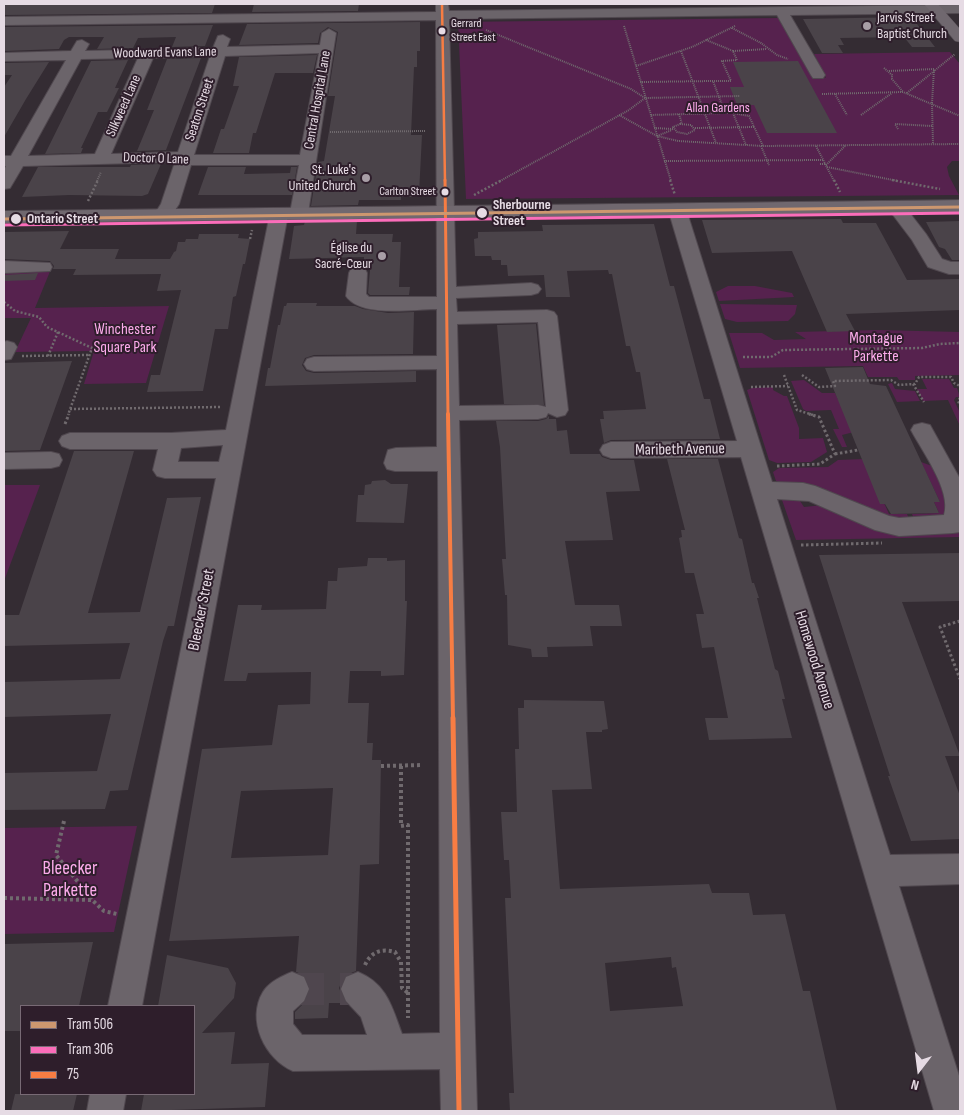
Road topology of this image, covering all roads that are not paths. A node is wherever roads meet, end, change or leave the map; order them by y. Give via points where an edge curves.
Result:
1 (933, 6) edge
2 (797, 7) edge
3 (442, 9) edge
4 (960, 9) edge
5 (332, 10) edge
6 (234, 11) edge
7 (781, 11) junction
8 (620, 12) edge
9 (98, 14) junction
10 (4, 21) edge
11 (960, 38) edge
12 (326, 49) junction
13 (77, 52) junction
14 (219, 52) junction
15 (147, 54) junction
16 (6, 57) edge
17 (818, 74) dead end
18 (104, 158) junction
19 (184, 158) junction
20 (10, 160) edge
21 (308, 160) junction
22 (4, 184) edge
23 (677, 204) junction
24 (960, 206) edge
25 (896, 207) junction
26 (445, 212) junction
27 (289, 214) junction
28 (163, 215) junction
29 (4, 217) edge
30 (4, 267) edge
31 (43, 267) dead end
32 (960, 268) edge
33 (358, 273) dead end
34 (532, 289) dead end
35 (447, 305) junction
36 (447, 362) junction
37 (314, 364) dead end
38 (448, 413) junction
39 (922, 430) dead end
40 (66, 436) road end
41 (236, 437) junction
42 (171, 441) junction
43 (750, 448) junction
44 (611, 450) dead end
45 (51, 460) dead end
46 (4, 461) edge
47 (953, 468) edge
48 (229, 470) junction
49 (762, 490) junction
50 (957, 524) edge
51 (960, 869) edge
52 (878, 871) junction
53 (360, 981) road end
54 (292, 990) dead end
55 (125, 1005) edge
56 (458, 1050) junction
57 (391, 1052) junction
58 (108, 1095) edge
59 (105, 1111) edge
60 (460, 1111) edge
61 (952, 1111) edge

1 - 2 street
1 - 4 street
1 - 11 main road
2 - 7 street
3 - 5 street
3 - 8 street
3 - 26 street
5 - 6 street
5 - 12 street, Central Hospital Lane
6 - 9 street
6 - 14 street, Seaton Street
7 - 8 street
7 - 17 street
9 - 10 street
9 - 13 street
12 - 14 street, Woodward Evans Lane
12 - 21 street, Central Hospital Lane
13 - 15 street, Woodward Evans Lane
13 - 16 street, Woodward Evans Lane
13 - 20 street
14 - 15 street, Woodward Evans Lane
14 - 19 street, Seaton Street
15 - 18 street, Silkweed Lane
18 - 19 street, Doctor O Lane
18 - 20 street, Doctor O Lane
19 - 21 street, Doctor O Lane
19 - 28 street, Seaton Street via 170,204
20 - 22 street
21 - 27 street, Central Hospital Lane
23 - 25 main road
23 - 26 main road
23 - 43 street, Homewood Avenue
24 - 25 main road
25 - 32 street via 935,263
26 - 27 main road
26 - 35 street
27 - 28 main road
27 - 41 street, Bleecker Street
28 - 29 main road
30 - 31 street
33 - 35 street via 356,296 362,302
34 - 35 street
35 - 36 street
35 - 38 street via 546,316 547,411
36 - 37 street
36 - 38 street
38 - 56 street
39 - 47 street via 937,459
40 - 42 street
41 - 42 street
41 - 48 street, Bleecker Street
42 - 48 street via 165,470
43 - 44 street, Maribeth Avenue
43 - 49 street, Homewood Avenue
45 - 46 street
47 - 50 street
48 - 55 street, Bleecker Street
49 - 50 street via 815,494 884,524 899,527
49 - 52 street, Homewood Avenue
51 - 52 street
52 - 61 street, Homewood Avenue
53 - 57 street via 374,1006
54 - 57 street via 276,1003 275,1029 293,1053
56 - 57 street
56 - 60 street
58 - 59 street

